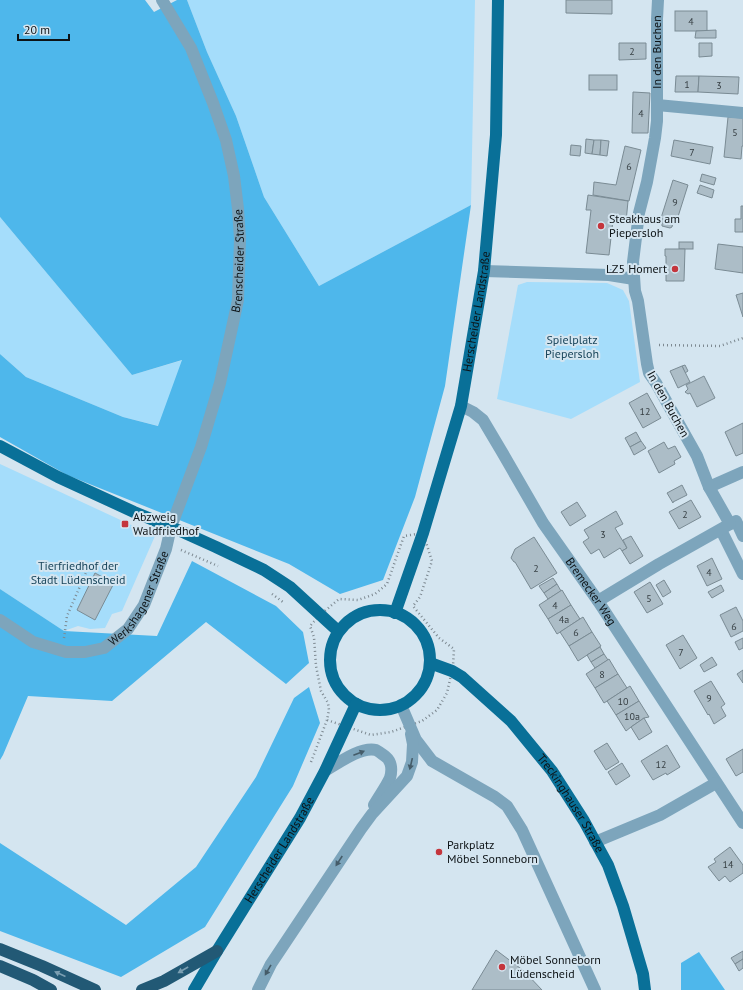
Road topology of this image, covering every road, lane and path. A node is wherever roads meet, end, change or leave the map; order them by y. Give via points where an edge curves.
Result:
1 (162, 0) edge
2 (498, 0) edge
3 (658, 0) edge
4 (657, 104) junction
5 (743, 113) edge
6 (484, 271) junction
7 (634, 279) junction
8 (743, 338) edge
9 (644, 345) junction
10 (461, 406) junction
11 (0, 446) edge
12 (743, 472) edge
13 (709, 487) junction
14 (171, 527) junction
15 (726, 527) junction
16 (423, 533) junction
17 (743, 536) edge
18 (168, 542) junction
19 (222, 567) dead end
20 (88, 568) dead end
21 (743, 574) edge
22 (270, 593) dead end
23 (598, 601) junction
24 (287, 606) dead end
25 (395, 613) junction
26 (320, 615) junction
27 (0, 620) edge
28 (338, 631) junction
29 (66, 652) junction
30 (430, 663) junction
31 (356, 704) junction
32 (401, 705) junction
33 (410, 725) junction
34 (324, 772) junction
35 (716, 783) junction
36 (743, 823) edge
37 (361, 829) junction
38 (595, 842) junction
39 (0, 949) edge
40 (217, 951) junction
41 (0, 966) edge
42 (52, 990) edge
43 (95, 990) edge
44 (142, 990) edge
45 (194, 990) edge
46 (258, 990) edge
47 (595, 990) edge
48 (645, 990) edge

1 - 14 street, Brenscheider Straße via 191,48 226,140 234,176 240,239 238,300 220,383
2 - 6 main road, Herscheider Landstraße via 496,135
3 - 4 street, In den Buchen
4 - 5 street, In den Buchen
4 - 7 street, In den Buchen via 655,138 639,213 633,262
6 - 7 street via 609,275
6 - 10 main road, Herscheider Landstraße
7 - 9 street, In den Buchen
8 - 9 path via 720,346
9 - 13 street, In den Buchen via 649,373 697,456
10 - 16 main road, Herscheider Landstraße
10 - 23 street, Bremecker Weg via 483,420 543,523
11 - 14 main road via 58,477
12 - 13 street
13 - 15 street, In den Buchen
14 - 18 street, Werkshagener Straße
14 - 26 main road via 264,570 290,587
15 - 17 street via 736,521
15 - 21 street, In den Buchen
15 - 23 street
16 - 25 main road, Herscheider Landstraße
16 - 26 path via 404,536 387,584 376,594 358,600 339,599
18 - 19 path
18 - 29 street, Werkshagener Straße via 144,605 128,629 104,648
20 - 29 path via 67,616 64,640
22 - 24 path
23 - 35 street, Bremecker Weg
25 - 28 main road via 384,609 364,611 346,622
25 - 30 main road via 402,614 412,621 422,634 429,650
26 - 28 main road
27 - 29 street, Werkshagener Straße via 33,642
28 - 31 main road via 330,649 330,667 340,690
30 - 32 main road via 422,687
30 - 38 main road, Treckinghauser Straße via 462,677 510,721 552,771
31 - 32 main road via 378,710
31 - 34 main road, Herscheider Landstraße
32 - 33 street
33 -> 37 street via 412,762 407,776
33 - 47 street via 416,740 432,762 507,806 522,830
34 -> 37 street via 342,760 368,750 376,750 388,760 391,766 390,778
34 - 40 main road, Herscheider Landstraße via 300,818
35 - 36 street, Bremecker Weg
35 - 38 street via 660,815
37 -> 46 street via 271,964
38 - 48 main road, Treckinghauser Straße via 608,865 623,906 643,974
43 -> 39 highway
40 -> 44 highway via 164,981
40 - 45 main road, Herscheider Landstraße
41 - 42 highway

